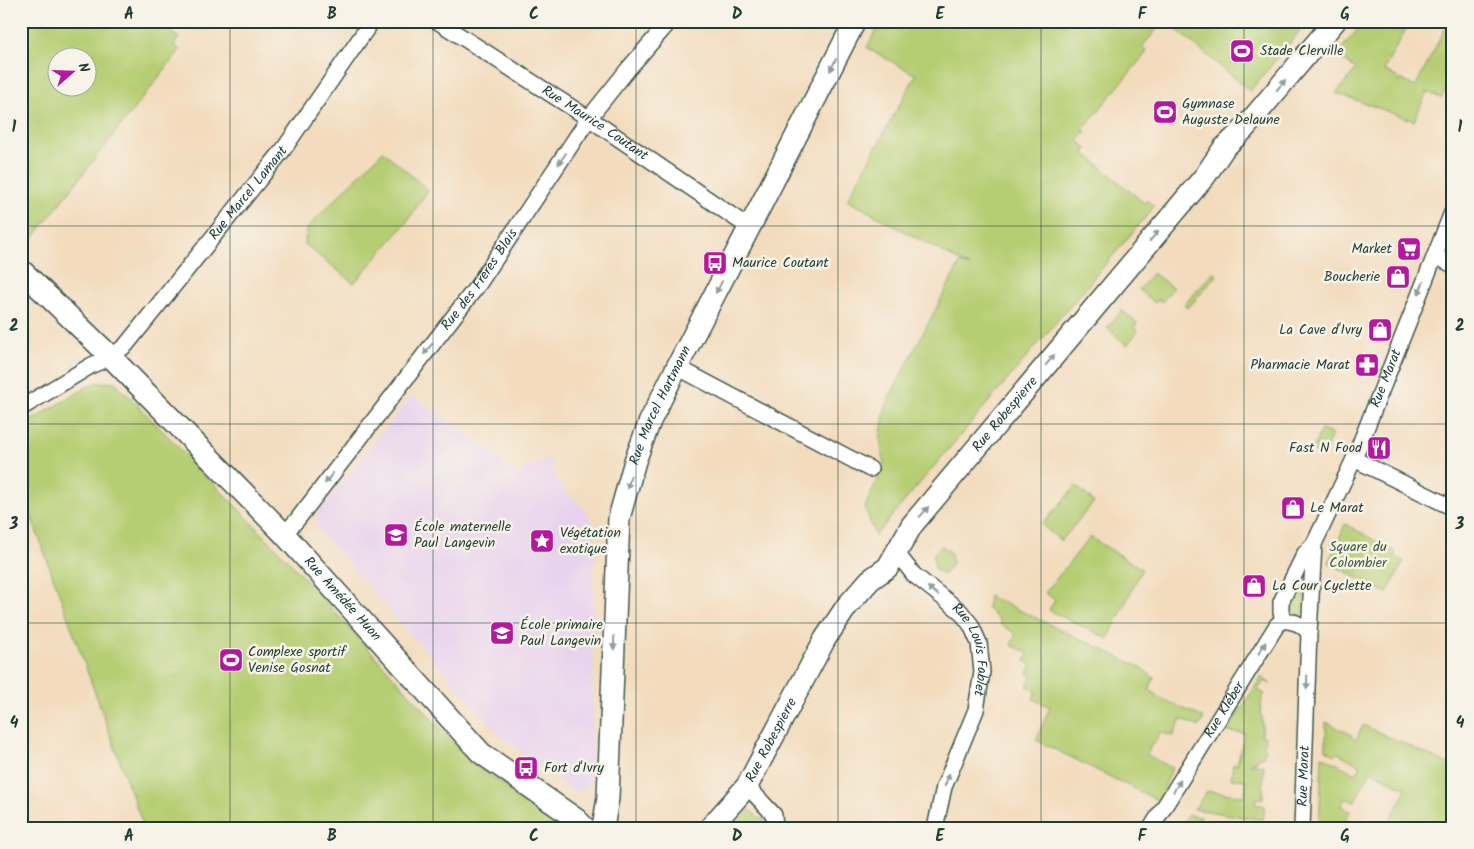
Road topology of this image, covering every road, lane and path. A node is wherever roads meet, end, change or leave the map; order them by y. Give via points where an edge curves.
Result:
1 (372, 21) edge
2 (437, 21) edge
3 (670, 21) edge
4 (854, 21) edge
5 (1335, 21) edge
6 (589, 118) junction
7 (1453, 210) edge
8 (750, 228) junction
9 (1435, 256) junction
10 (1453, 265) edge
11 (21, 270) edge
12 (111, 357) junction
13 (677, 367) junction
14 (21, 408) edge
15 (1354, 459) junction
16 (870, 469) dead end
17 (1453, 508) edge
18 (284, 534) junction
19 (1314, 544) junction
20 (896, 552) junction
21 (1282, 620) junction
22 (1308, 633) junction
23 (747, 786) junction
24 (584, 828) edge
25 (604, 828) edge
26 (710, 828) edge
27 (775, 828) edge
28 (936, 828) edge
29 (1151, 828) edge
30 (1302, 828) edge

1 - 12 street, Rue Marcel Lamant via 283,150 126,345
2 - 6 street, Rue Maurice Coutant
3 - 6 street, Rue des Frères Blais
4 -> 8 main road, Rue Marcel Hartmann
20 -> 5 main road, Rue Robespierre via 912,525 1205,176 1224,148
6 - 8 street, Rue Maurice Coutant
6 -> 18 street, Rue des Frères Blais via 478,285
7 - 9 street, Rue Marat
8 -> 13 main road, Rue Marcel Hartmann
9 - 10 street
9 -> 15 street, Rue Marat
11 - 12 main road, Rue Amédée Huon
12 - 14 street, Rue Marcel Lamant
12 - 18 main road, Rue Amédée Huon
13 - 16 street
13 -> 25 main road, Rue Marcel Hartmann via 650,421 619,518 608,798
15 - 17 street
15 - 19 street, Rue Marat
18 - 24 main road, Rue Amédée Huon via 481,752
19 - 21 street, Rue Marat via 1306,553 1281,602
19 - 22 street, Rue Marat
20 - 23 main road, Rue Robespierre via 888,567 870,580 847,606
28 -> 20 street, Rue Louis Fablet via 944,787 976,710 982,672 979,643 960,611 914,575
21 - 22 street via 1304,626
29 -> 21 street, Rue Kléber
22 -> 30 street, Rue Marat
23 - 26 main road, Rue Robespierre
23 - 27 street via 774,815

